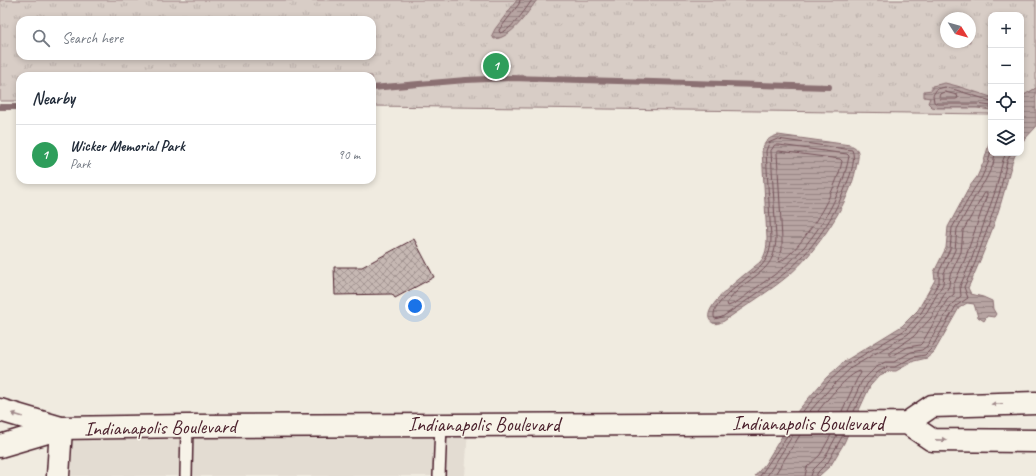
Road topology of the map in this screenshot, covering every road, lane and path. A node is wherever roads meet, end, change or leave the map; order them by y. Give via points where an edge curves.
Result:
1 (1036, 403) edge
2 (0, 410) edge
3 (908, 423) junction
4 (441, 425) junction
5 (187, 426) junction
6 (61, 428) junction
7 (1036, 441) edge
8 (0, 446) edge
9 (58, 476) edge
10 (186, 476) edge
11 (439, 476) edge

1 -> 3 main road, Indianapolis Boulevard via 932,406
6 -> 2 main road, Indianapolis Boulevard
3 - 4 main road, Indianapolis Boulevard
3 -> 7 main road, Indianapolis Boulevard via 932,440
4 - 5 main road, Indianapolis Boulevard
4 - 11 lane
5 - 6 main road, Indianapolis Boulevard
5 - 10 lane
6 - 8 main road, Indianapolis Boulevard
6 - 9 main road

